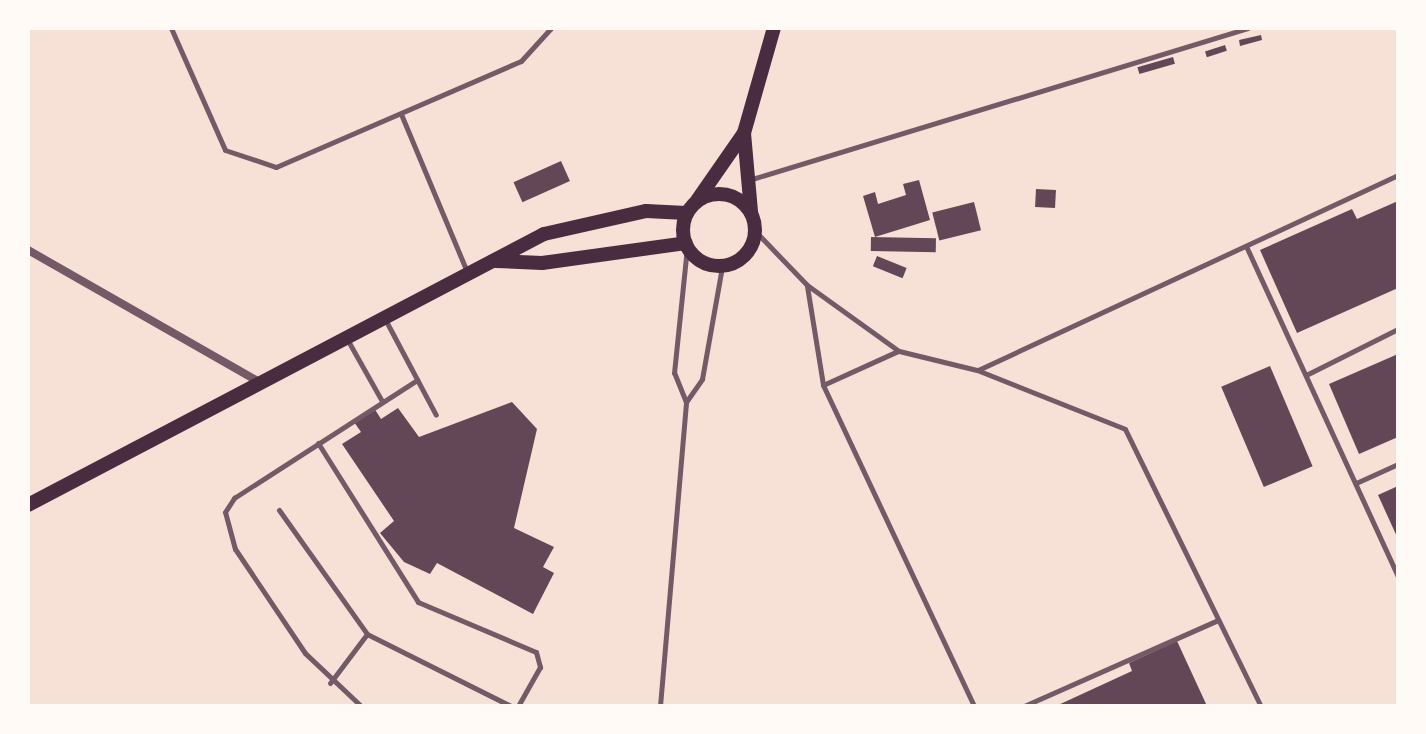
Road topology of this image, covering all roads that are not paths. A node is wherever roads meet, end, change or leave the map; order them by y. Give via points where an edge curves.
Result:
1 (171, 28) edge
2 (551, 28) edge
3 (774, 28) edge
4 (1248, 28) edge
5 (401, 114) junction
6 (744, 133) junction
7 (1398, 175) edge
8 (747, 181) junction
9 (690, 210) junction
10 (751, 212) junction
11 (756, 232) junction
12 (686, 245) junction
13 (1246, 246) junction
14 (28, 250) edge
15 (492, 261) junction
16 (722, 267) junction
17 (468, 274) junction
18 (807, 285) junction
19 (385, 321) junction
20 (1398, 329) edge
21 (347, 339) junction
22 (899, 351) junction
23 (977, 370) junction
24 (1308, 374) junction
25 (417, 380) junction
26 (261, 384) junction
27 (823, 385) junction
28 (382, 401) junction
29 (686, 402) junction
30 (436, 415) dead end
31 (318, 443) junction
32 (1398, 464) edge
33 (1356, 483) junction
34 (34, 503) edge
35 (279, 510) dead end
36 (1398, 577) edge
37 (1218, 620) junction
38 (367, 634) junction
39 (330, 683) junction
40 (361, 706) edge
41 (511, 706) edge
42 (518, 706) edge
43 (660, 706) edge
44 (974, 706) edge
45 (1024, 706) edge
46 (1261, 706) edge

1 - 5 lane via 225,150 249,163 292,163
2 - 5 lane via 521,61
3 - 6 main road
4 - 8 lane
5 - 17 lane
6 - 8 main road
6 - 9 main road
7 - 13 lane
8 - 10 main road
9 - 10 main road via 724,195
9 - 12 main road
9 - 15 main road via 646,211 544,234
10 - 11 main road
11 - 16 main road via 748,252
11 - 18 lane
12 - 15 main road via 542,263
12 - 16 main road via 702,262
12 - 29 lane via 674,373
13 - 23 lane
13 - 24 lane
14 - 26 street
15 - 17 main road
16 - 29 lane via 702,379
17 - 19 main road
18 - 22 lane
18 - 27 lane
19 - 21 main road
19 - 25 lane
20 - 24 lane
21 - 26 main road
21 - 28 lane
22 - 23 lane
22 - 27 lane
23 - 37 lane via 1097,412 1125,429
24 - 33 lane
25 - 28 lane
25 - 30 lane
26 - 34 main road
27 - 44 lane
28 - 31 lane
29 - 43 lane
31 - 39 lane via 234,498 225,528
31 - 42 lane via 418,602 536,652 540,667
32 - 33 lane
33 - 36 lane
35 - 38 lane
37 - 45 lane
37 - 46 lane
38 - 39 lane
38 - 41 lane
39 - 40 lane

